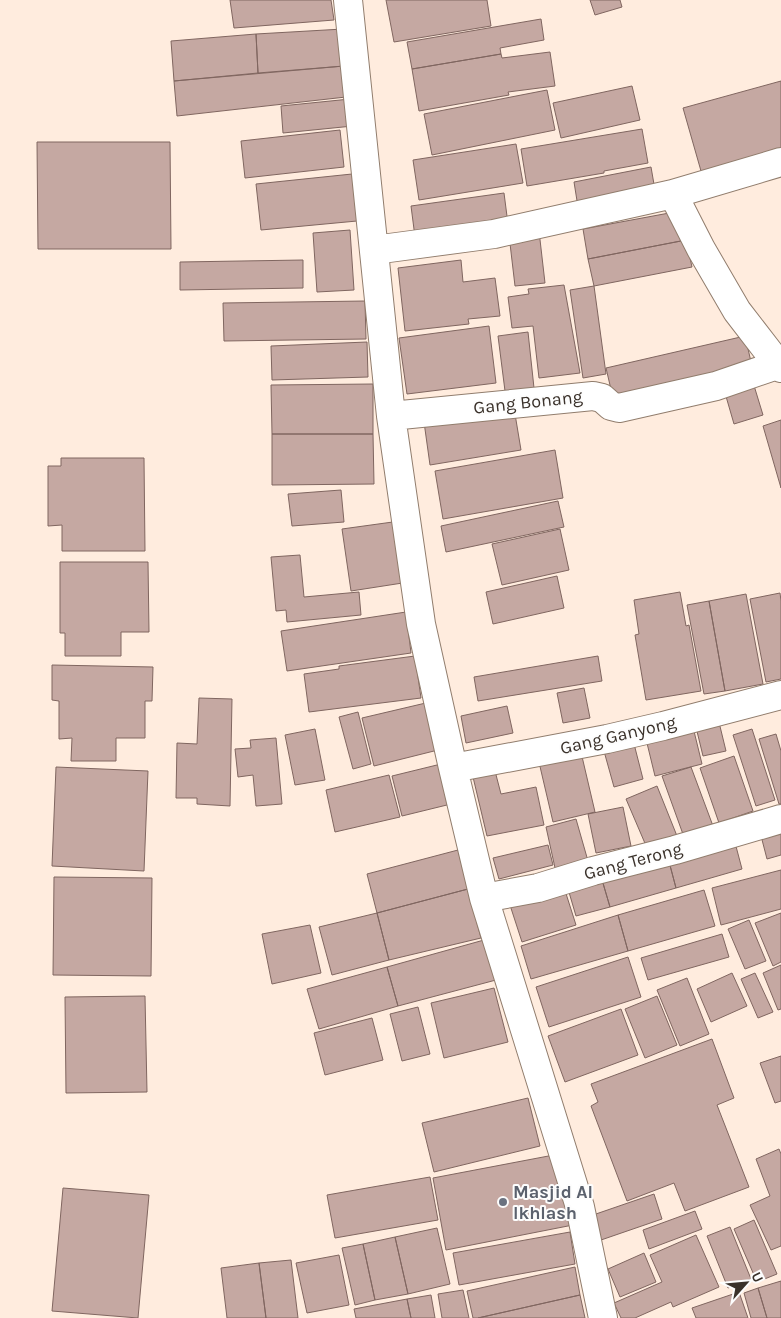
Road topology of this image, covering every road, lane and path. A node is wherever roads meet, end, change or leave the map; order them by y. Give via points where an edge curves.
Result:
1 (348, 0) edge
2 (781, 162) edge
3 (673, 194) junction
4 (374, 250) junction
5 (779, 366) edge
6 (390, 416) junction
7 (781, 695) edge
8 (453, 768) junction
9 (781, 819) edge
10 (484, 898) junction
11 (603, 1318) edge

1 - 4 street
2 - 3 street
3 - 4 street via 494,234
3 - 5 street via 737,311
4 - 6 street
5 - 6 street, Gang Bonang via 716,386 619,408 593,396
6 - 8 street via 422,624
7 - 8 street, Gang Ganyong via 607,739
8 - 10 street
9 - 10 street, Gang Terong via 538,888
10 - 11 street via 580,1207

